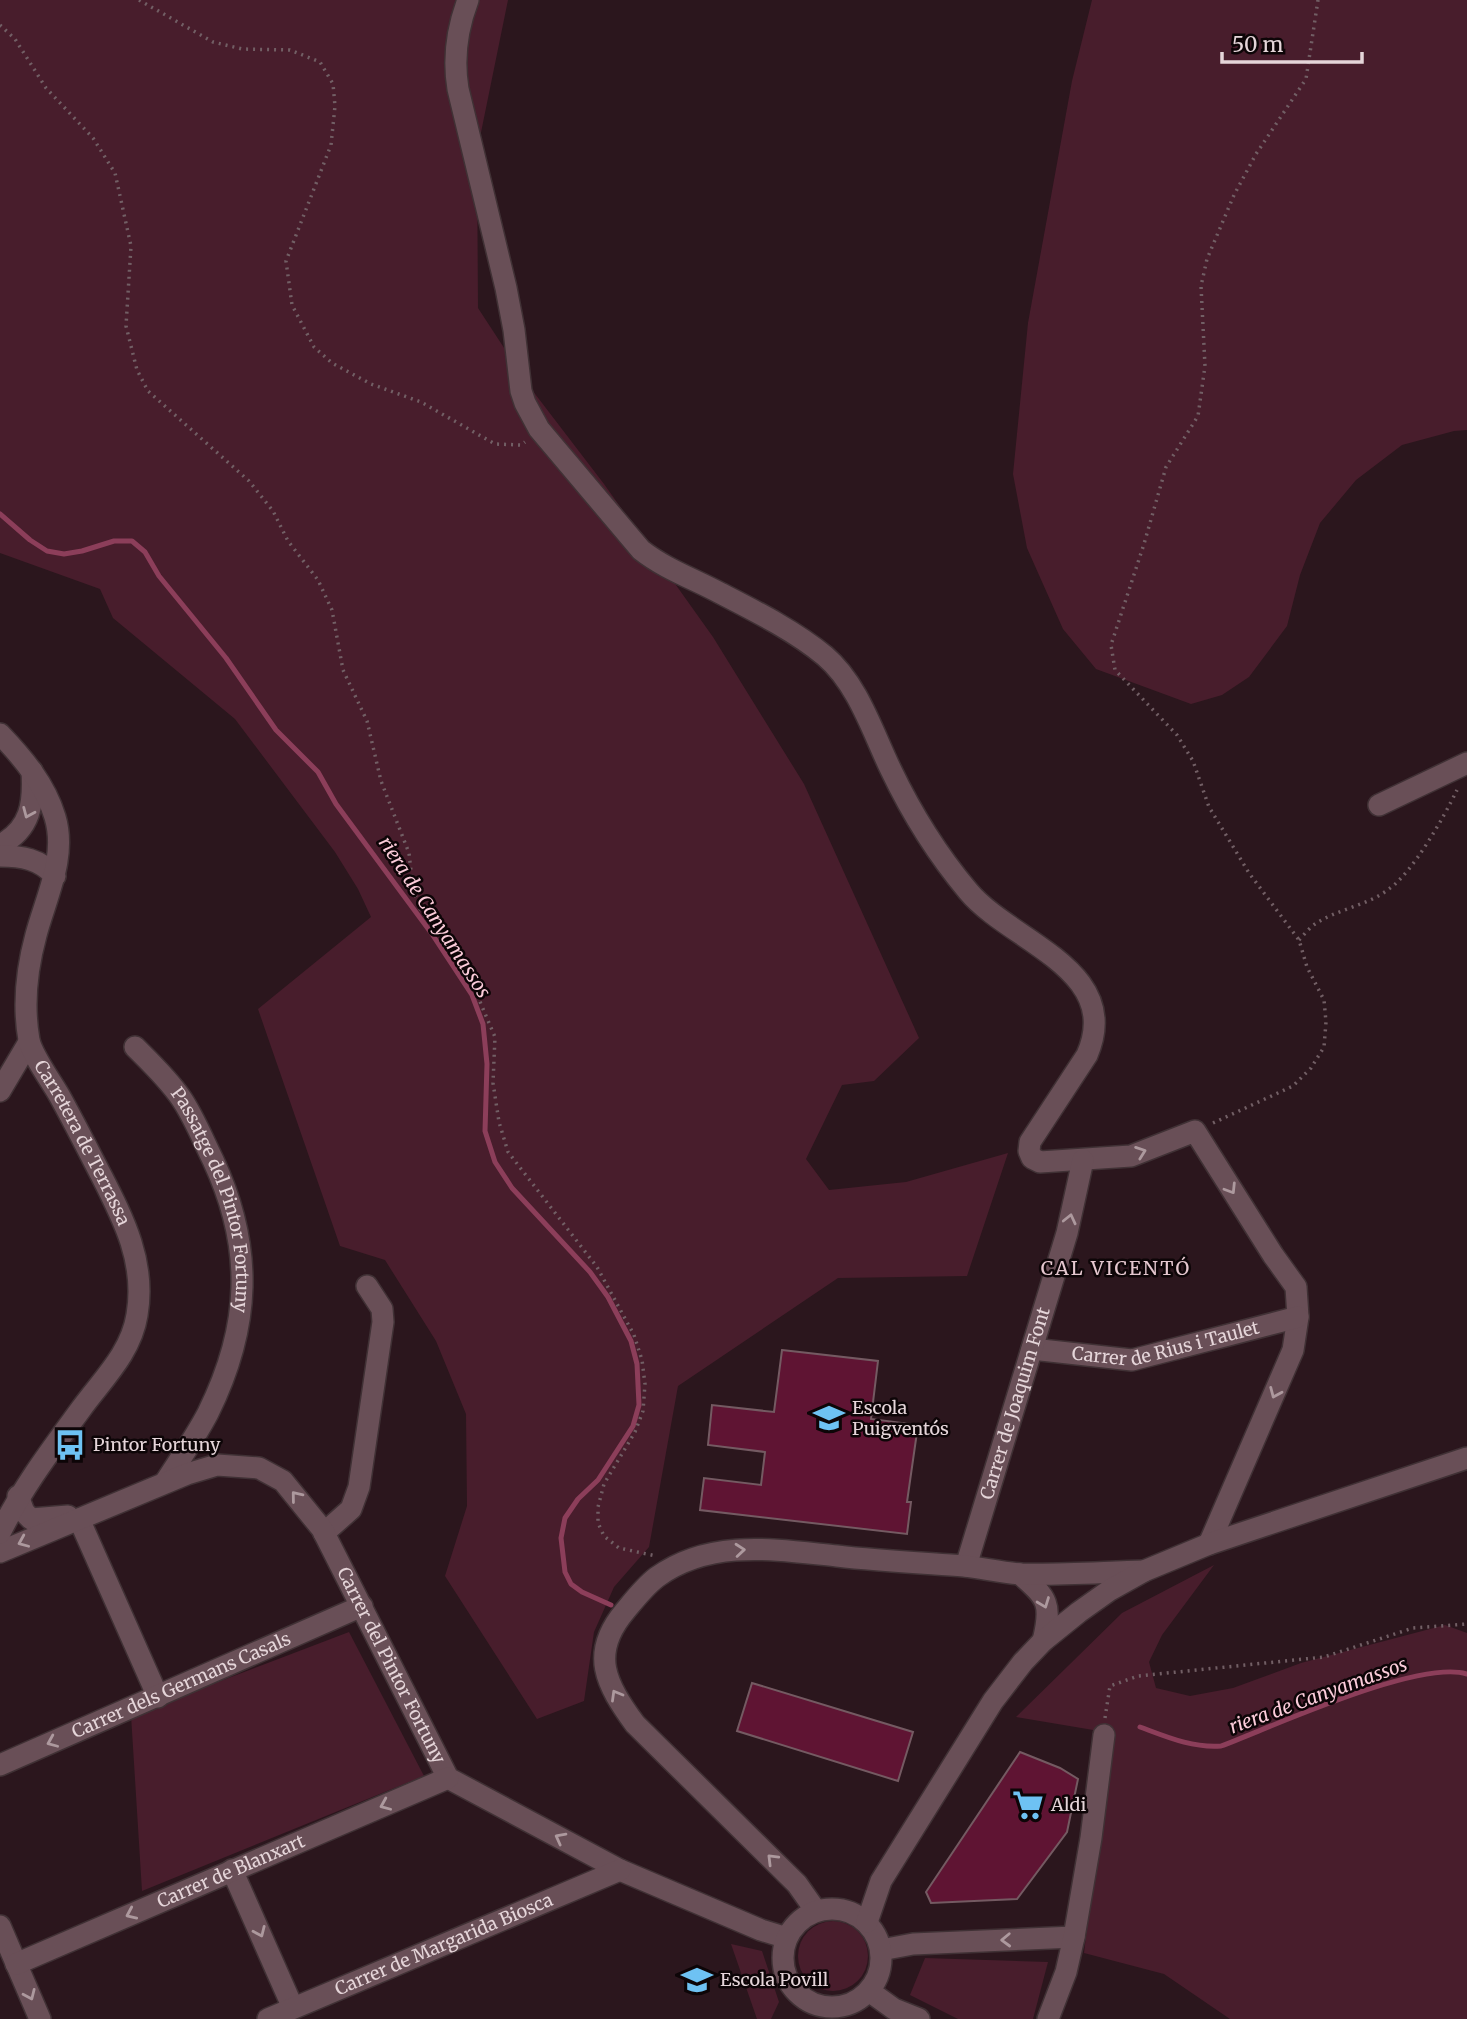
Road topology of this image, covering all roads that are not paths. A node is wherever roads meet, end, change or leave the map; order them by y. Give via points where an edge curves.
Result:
1 (468, 0) edge
2 (0, 734) edge
3 (1466, 764) edge
4 (32, 771) junction
5 (1379, 806) dead end
6 (0, 845) edge
7 (0, 856) edge
8 (55, 876) junction
9 (29, 1042) junction
10 (135, 1047) dead end
11 (0, 1091) edge
12 (1083, 1160) junction
13 (367, 1286) dead end
14 (1298, 1317) junction
15 (1032, 1349) junction
16 (1467, 1458) edge
17 (166, 1481) junction
18 (18, 1496) junction
19 (85, 1516) junction
20 (0, 1533) edge
21 (324, 1533) junction
22 (1209, 1544) junction
23 (0, 1552) edge
24 (966, 1566) junction
25 (1144, 1571) junction
26 (1020, 1574) junction
27 (362, 1606) junction
28 (1043, 1641) junction
29 (158, 1697) junction
30 (1104, 1735) road end
31 (0, 1765) edge
32 (448, 1778) junction
33 (232, 1870) junction
34 (621, 1870) junction
35 (881, 1881) junction
36 (843, 1909) junction
37 (816, 1911) junction
38 (867, 1922) junction
39 (0, 1926) edge
40 (1074, 1937) junction
41 (787, 1938) junction
42 (881, 1950) junction
43 (16, 1964) junction
44 (869, 1991) junction
45 (293, 2008) junction
46 (807, 2011) edge
47 (40, 2019) edge
48 (268, 2019) edge
49 (919, 2019) edge
50 (1048, 2019) edge

1 - 12 street via 456,50 458,89 506,288 521,391 539,429 652,559 791,633 835,665 868,719 916,819 944,860 983,908 1045,949 1080,983 1095,1015 1092,1043 1030,1142 1029,1151 1040,1163
2 - 4 street, Carretera de Terrassa
3 - 5 street
4 -> 6 street via 34,799 26,821
4 - 8 street, Carretera de Terrassa via 56,819
7 - 8 street via 33,859
8 - 9 street, Carretera de Terrassa via 30,961
9 - 11 street
9 - 18 street, Carretera de Terrassa via 124,1220 135,1249 139,1298 136,1319 113,1369
10 - 17 street, Passatge del Pintor Fortuny via 163,1074 193,1119 225,1186 242,1255 237,1329 223,1377 207,1414
12 -> 14 street via 1131,1156 1195,1131 1296,1287
15 -> 12 street, Carrer de Joaquim Font via 1067,1233
13 - 21 street via 382,1309 383,1322 359,1487 351,1509
14 - 15 street, Carrer de Rius i Taulet via 1132,1360
14 -> 22 street via 1293,1350
15 - 24 street, Carrer de Joaquim Font
16 - 22 street
17 - 19 street, Carrer del Pintor Fortuny
21 -> 17 street, Carrer del Pintor Fortuny via 283,1480 259,1468 217,1465
18 - 19 street, Carrer del Pintor Fortuny via 31,1519
18 - 20 street, Carretera de Terrassa
19 -> 23 street, Carrer del Pintor Fortuny
19 - 29 street
21 - 27 street, Carrer del Pintor Fortuny
22 - 25 street
24 - 26 street
37 -> 24 street via 797,1884 635,1724 616,1698 604,1659 613,1625 648,1585 677,1565 716,1553 774,1548
25 - 26 street
25 - 28 street via 1110,1590
26 -> 28 street via 1046,1600 1049,1616
27 - 29 street, Carrer dels Germans Casals
27 - 32 street, Carrer del Pintor Fortuny
28 - 35 street via 993,1701
29 -> 31 street, Carrer dels Germans Casals
30 - 40 street
32 -> 33 street, Carrer de Blanxart
34 -> 32 street, Carrer del Pintor Fortuny
33 -> 43 street, Carrer de Blanxart
33 -> 45 street
34 - 41 street, Carrer del Pintor Fortuny
34 - 45 street, Carrer de Margarida Biosca
35 - 36 street
35 - 38 street
36 - 37 street
36 - 38 street
37 - 41 street via 799,1922
38 - 42 street
39 - 43 street
40 -> 42 street via 914,1944
40 - 50 street
41 - 46 street via 786,1975
42 - 44 street via 881,1965
43 -> 47 street
44 - 46 street via 843,2006
44 - 49 street
45 - 48 street, Carrer de Margarida Biosca

